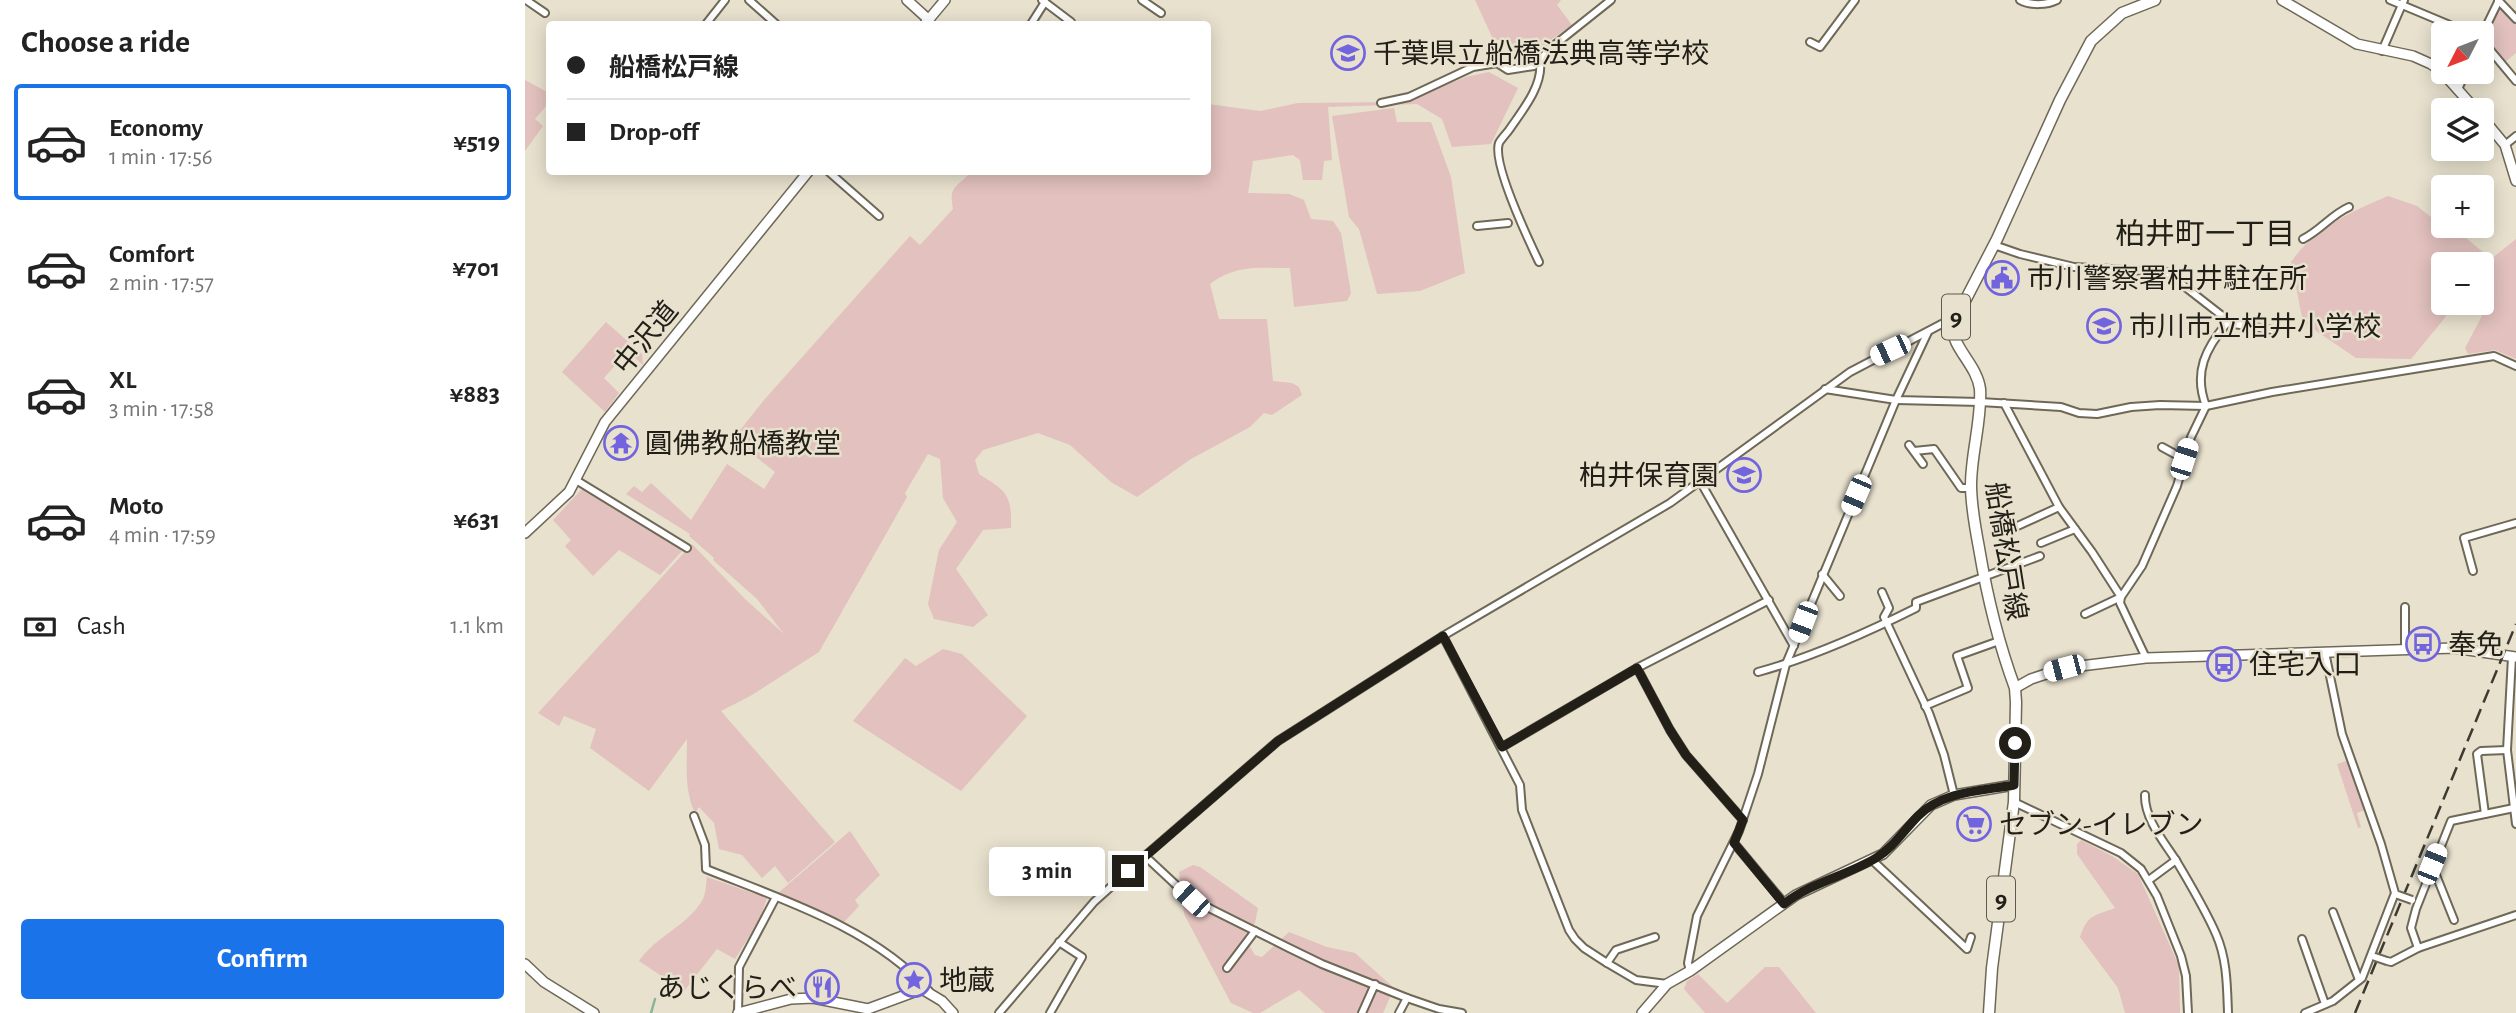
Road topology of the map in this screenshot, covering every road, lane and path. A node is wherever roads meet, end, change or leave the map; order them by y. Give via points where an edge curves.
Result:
1 (526, 0) edge
2 (725, 0) edge
3 (749, 0) edge
4 (907, 0) edge
5 (945, 0) edge
6 (1142, 0) edge
7 (1611, 0) edge
8 (1855, 0) edge
9 (2020, 0) edge
10 (2057, 0) edge
11 (2155, 0) edge
12 (2282, 0) edge
13 (2390, 0) edge
14 (2499, 0) edge
15 (1043, 1) edge
16 (2403, 2) edge
17 (545, 13) dead end
18 (1161, 13) dead end
19 (2516, 19) edge
20 (708, 21) edge
21 (773, 21) edge
22 (926, 21) edge
23 (928, 21) edge
24 (1033, 21) edge
25 (1070, 21) edge
26 (2443, 21) edge
27 (2489, 21) edge
28 (1810, 42) dead end
29 (2382, 51) junction
30 (2494, 54) edge
31 (1540, 62) junction
32 (2516, 81) edge
33 (2460, 84) edge
34 (2458, 89) junction
35 (2466, 98) edge
36 (1381, 103) dead end
37 (2494, 132) edge
38 (2516, 136) edge
39 (2505, 145) junction
40 (806, 175) edge
41 (832, 175) edge
42 (2516, 181) edge
43 (2349, 207) dead end
44 (879, 216) dead end
45 (1508, 223) dead end
46 (1477, 226) dead end
47 (2304, 239) dead end
48 (1994, 245) junction
49 (1539, 262) dead end
50 (1956, 316) junction
51 (2227, 323) junction
52 (2273, 330) dead end
53 (1928, 332) junction
54 (2516, 366) edge
55 (1825, 389) junction
56 (1896, 400) junction
57 (1980, 402) junction
58 (2004, 403) junction
59 (2206, 406) junction
60 (2162, 447) dead end
61 (2184, 459) junction
62 (1923, 464) dead end
63 (576, 480) junction
64 (1700, 481) junction
65 (1971, 488) junction
66 (2059, 507) junction
67 (2516, 523) edge
68 (2075, 528) junction
69 (2011, 529) dead end
70 (525, 533) edge
71 (2041, 543) dead end
72 (687, 548) dead end
73 (2040, 556) dead end
74 (2473, 571) dead end
75 (1822, 574) junction
76 (1984, 578) junction
77 (1882, 592) dead end
78 (1840, 596) dead end
79 (2120, 597) junction
80 (1769, 600) junction
81 (2405, 607) dead end
82 (2085, 614) dead end
83 (1886, 623) junction
84 (1443, 636) junction
85 (1999, 641) junction
86 (1794, 646) junction
87 (2405, 649) junction
88 (2325, 652) junction
89 (2514, 657) edge
90 (2146, 658) junction
91 (1786, 664) junction
92 (1637, 668) junction
93 (1758, 672) dead end
94 (2015, 688) junction
95 (1925, 706) junction
96 (1502, 747) junction
97 (2507, 750) junction
98 (2014, 785) junction
99 (1954, 795) junction
100 (2145, 795) dead end
101 (2014, 802) junction
102 (2514, 808) junction
103 (2485, 814) junction
104 (694, 816) dead end
105 (1743, 820) junction
106 (2516, 824) edge
107 (1734, 843) junction
108 (1145, 856) junction
109 (1872, 860) junction
110 (2176, 860) junction
111 (2432, 864) junction
112 (2149, 880) junction
113 (2397, 894) junction
114 (776, 897) junction
115 (2415, 901) junction
116 (1784, 904) junction
117 (2333, 912) dead end
118 (2516, 915) edge
119 (2454, 920) dead end
120 (1255, 931) junction
121 (1655, 937) dead end
122 (1971, 937) dead end
123 (2302, 939) dead end
124 (1059, 942) junction
125 (2418, 948) junction
126 (2373, 956) junction
127 (1607, 963) junction
128 (525, 964) edge
129 (1227, 968) dead end
130 (1690, 971) junction
131 (2359, 981) junction
132 (1375, 984) junction
133 (1667, 984) junction
134 (931, 993) junction
135 (1407, 998) junction
136 (2325, 1004) junction
137 (1438, 1011) edge
138 (594, 1013) edge
139 (738, 1013) edge
140 (953, 1013) edge
141 (999, 1013) edge
142 (1050, 1013) edge
143 (1361, 1013) edge
144 (1399, 1013) edge
145 (1462, 1013) edge
146 (1642, 1013) edge
147 (1989, 1013) edge
148 (2188, 1013) edge
149 (2228, 1013) edge
150 (2305, 1013) edge

1 - 17 street
2 - 20 street
3 - 21 street
4 - 22 street
5 - 23 street
6 - 18 street
7 - 31 street
8 - 28 street via 1820,47
9 - 10 street via 2049,4
11 - 48 main road, 9 via 2122,13 2091,40
12 - 29 street via 2341,36
13 - 16 street
14 - 19 street
14 - 27 street
15 - 24 street
15 - 25 street
16 - 26 street
16 - 29 street
29 - 34 street via 2422,60
30 - 32 street
31 - 36 street via 1508,70 1497,62 1473,67 1409,97
31 - 49 street via 1542,73 1499,144 1512,202
33 - 34 street
34 - 35 street
37 - 39 street
38 - 39 street
39 - 42 street
40 - 63 street, 中沢道 via 605,422
41 - 44 street
43 - 47 street via 2333,214
45 - 46 street
48 - 50 main road, 9
48 - 51 street via 2074,267 2166,272
50 - 53 street
50 - 57 main road, 船橋松戸線 / 9 via 1954,338 1976,374
51 - 52 street
51 - 59 street via 2205,354
53 - 55 street via 1871,359
53 - 56 street
54 - 59 street via 2494,356
55 - 56 street
55 - 64 street
56 - 57 street
56 - 75 street
57 - 58 street
57 - 65 main road, 船橋松戸線 / 9
58 - 59 street via 2097,414 2131,407
58 - 66 street
59 - 61 street
60 - 61 street
61 - 79 street via 2143,565
62 - 65 street via 1912,448 1934,449 1961,488
63 - 70 street, 中沢道 via 559,503
63 - 72 street
64 - 80 street
64 - 84 street
65 - 76 main road, 船橋松戸線 / 9
66 - 68 street
66 - 69 street
67 - 74 street via 2464,538
68 - 71 street
68 - 79 street
73 - 76 street
75 - 78 street
75 - 86 street
76 - 83 street via 1916,602 1916,608
76 - 85 main road, 船橋松戸線 / 9
77 - 83 street via 1889,608
79 - 82 street
79 - 90 street
80 - 86 street
80 - 92 street
81 - 87 street
83 - 91 street
83 - 95 street
84 - 96 street
84 - 108 street via 1278,741
85 - 94 main road, 船橋松戸線 / 9
85 - 95 street via 1957,656 1968,688
86 - 91 street
87 - 88 street
87 - 89 street via 2454,648
88 - 90 street
88 - 113 street via 2342,734
89 - 97 street
90 - 94 street via 2064,668
91 - 93 street
91 - 105 street
92 - 96 street
92 - 105 street via 1686,755
94 - 98 main road, 船橋松戸線 / 9
95 - 99 street
96 - 127 street via 1520,785 1522,810 1569,930 1584,948
97 - 102 street
97 - 103 street via 2477,754
98 - 99 street
98 - 101 main road, 船橋松戸線 / 9
99 - 109 street via 1920,814
100 - 110 street via 2152,822
101 - 112 street via 2121,853
101 - 147 main road, 船橋松戸線 / 9
102 - 103 street
102 - 106 street
103 - 111 street via 2451,821
104 - 114 street via 705,845 706,869
105 - 107 street
107 - 116 street
107 - 130 street via 1697,916
108 - 120 street via 1191,899
108 - 124 street via 1094,902
109 - 116 street via 1812,886
109 - 122 street via 1967,949
110 - 112 street
110 - 149 street via 2225,958
111 - 115 street
111 - 119 street
112 - 148 street via 2181,956
113 - 115 street, bridge
113 - 126 street
114 - 134 street via 840,923 897,962
114 - 139 street via 739,967
115 - 125 street via 2411,928
116 - 130 street
117 - 131 street
118 - 125 street
120 - 129 street
120 - 132 street
121 - 127 street via 1616,950
123 - 136 street
124 - 141 street
124 - 142 street via 1082,957
125 - 126 street, bridge via 2391,962
126 - 131 street
127 - 133 street via 1636,980
128 - 138 street via 544,982
130 - 133 street
131 - 136 street
132 - 135 street
132 - 143 street
133 - 146 street
134 - 139 street via 915,990 868,1009 813,998
134 - 140 street
135 - 137 street
135 - 144 street
136 - 150 street
137 - 145 street

